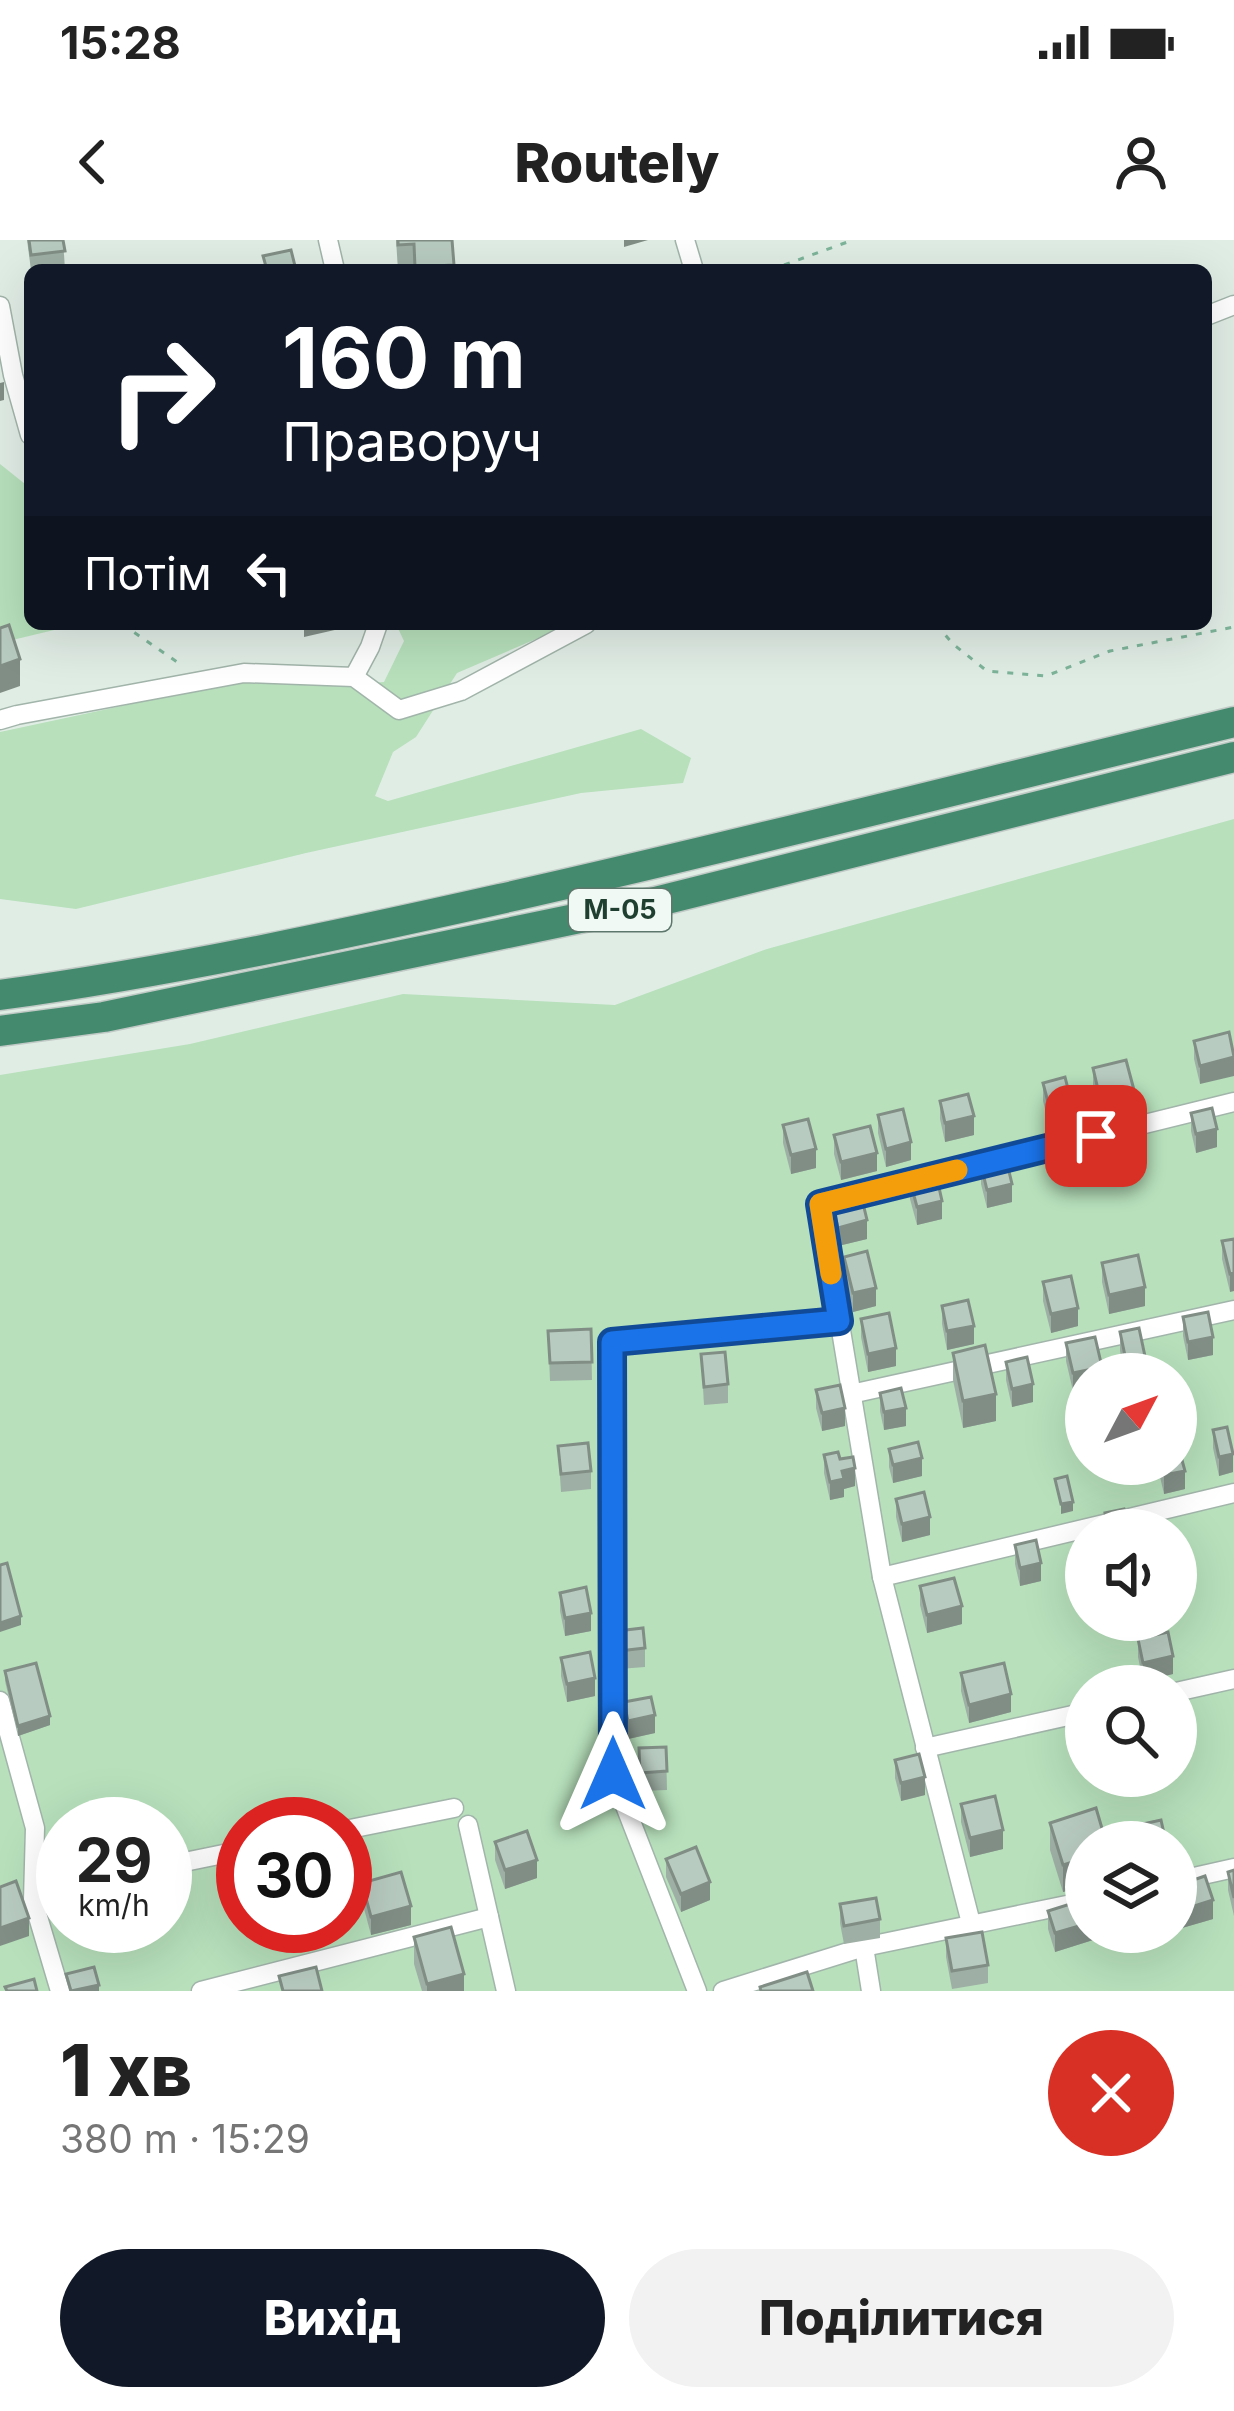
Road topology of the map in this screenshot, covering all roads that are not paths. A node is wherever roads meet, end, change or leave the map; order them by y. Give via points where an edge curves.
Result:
1 (0, 306) edge
2 (24, 414) edge
3 (376, 630) edge
4 (575, 630) edge
5 (354, 677) junction
6 (0, 720) edge
7 (1234, 722) edge
8 (1234, 758) edge
9 (0, 995) edge
10 (0, 1030) edge
11 (1234, 1102) edge
12 (1234, 1310) edge
13 (839, 1321) junction
14 (851, 1394) junction
15 (1234, 1493) edge
16 (882, 1577) junction
17 (1234, 1679) edge
18 (1197, 1687) edge
19 (0, 1704) edge
20 (1065, 1717) edge
21 (925, 1748) junction
22 (454, 1808) dead end
23 (372, 1825) edge
24 (468, 1825) dead end
25 (36, 1846) edge
26 (1234, 1868) edge
27 (1197, 1876) edge
28 (1065, 1906) edge
29 (489, 1917) junction
30 (972, 1927) junction
31 (864, 1947) junction
32 (60, 1991) edge
33 (201, 1991) edge
34 (506, 1991) edge
35 (697, 1991) edge
36 (723, 1991) edge
37 (871, 1991) edge

1 - 2 street
3 - 5 street
4 - 5 street via 461,691 399,710
5 - 6 street via 244,673
7 - 9 highway, М-05 via 382,926
8 - 10 highway, М-05 via 647,904 104,1017
11 - 13 street via 820,1204
12 - 14 street
13 - 14 street
13 - 35 street via 612,1342 613,1774
14 - 16 street
15 - 16 street
16 - 21 street
17 - 18 street
19 - 25 street
19 - 32 street via 35,1828 33,1900
20 - 21 street
21 - 30 street
22 - 23 street
24 - 29 street
26 - 27 street
28 - 30 street
29 - 33 street
29 - 34 street
30 - 31 street
31 - 36 street
31 - 37 street

